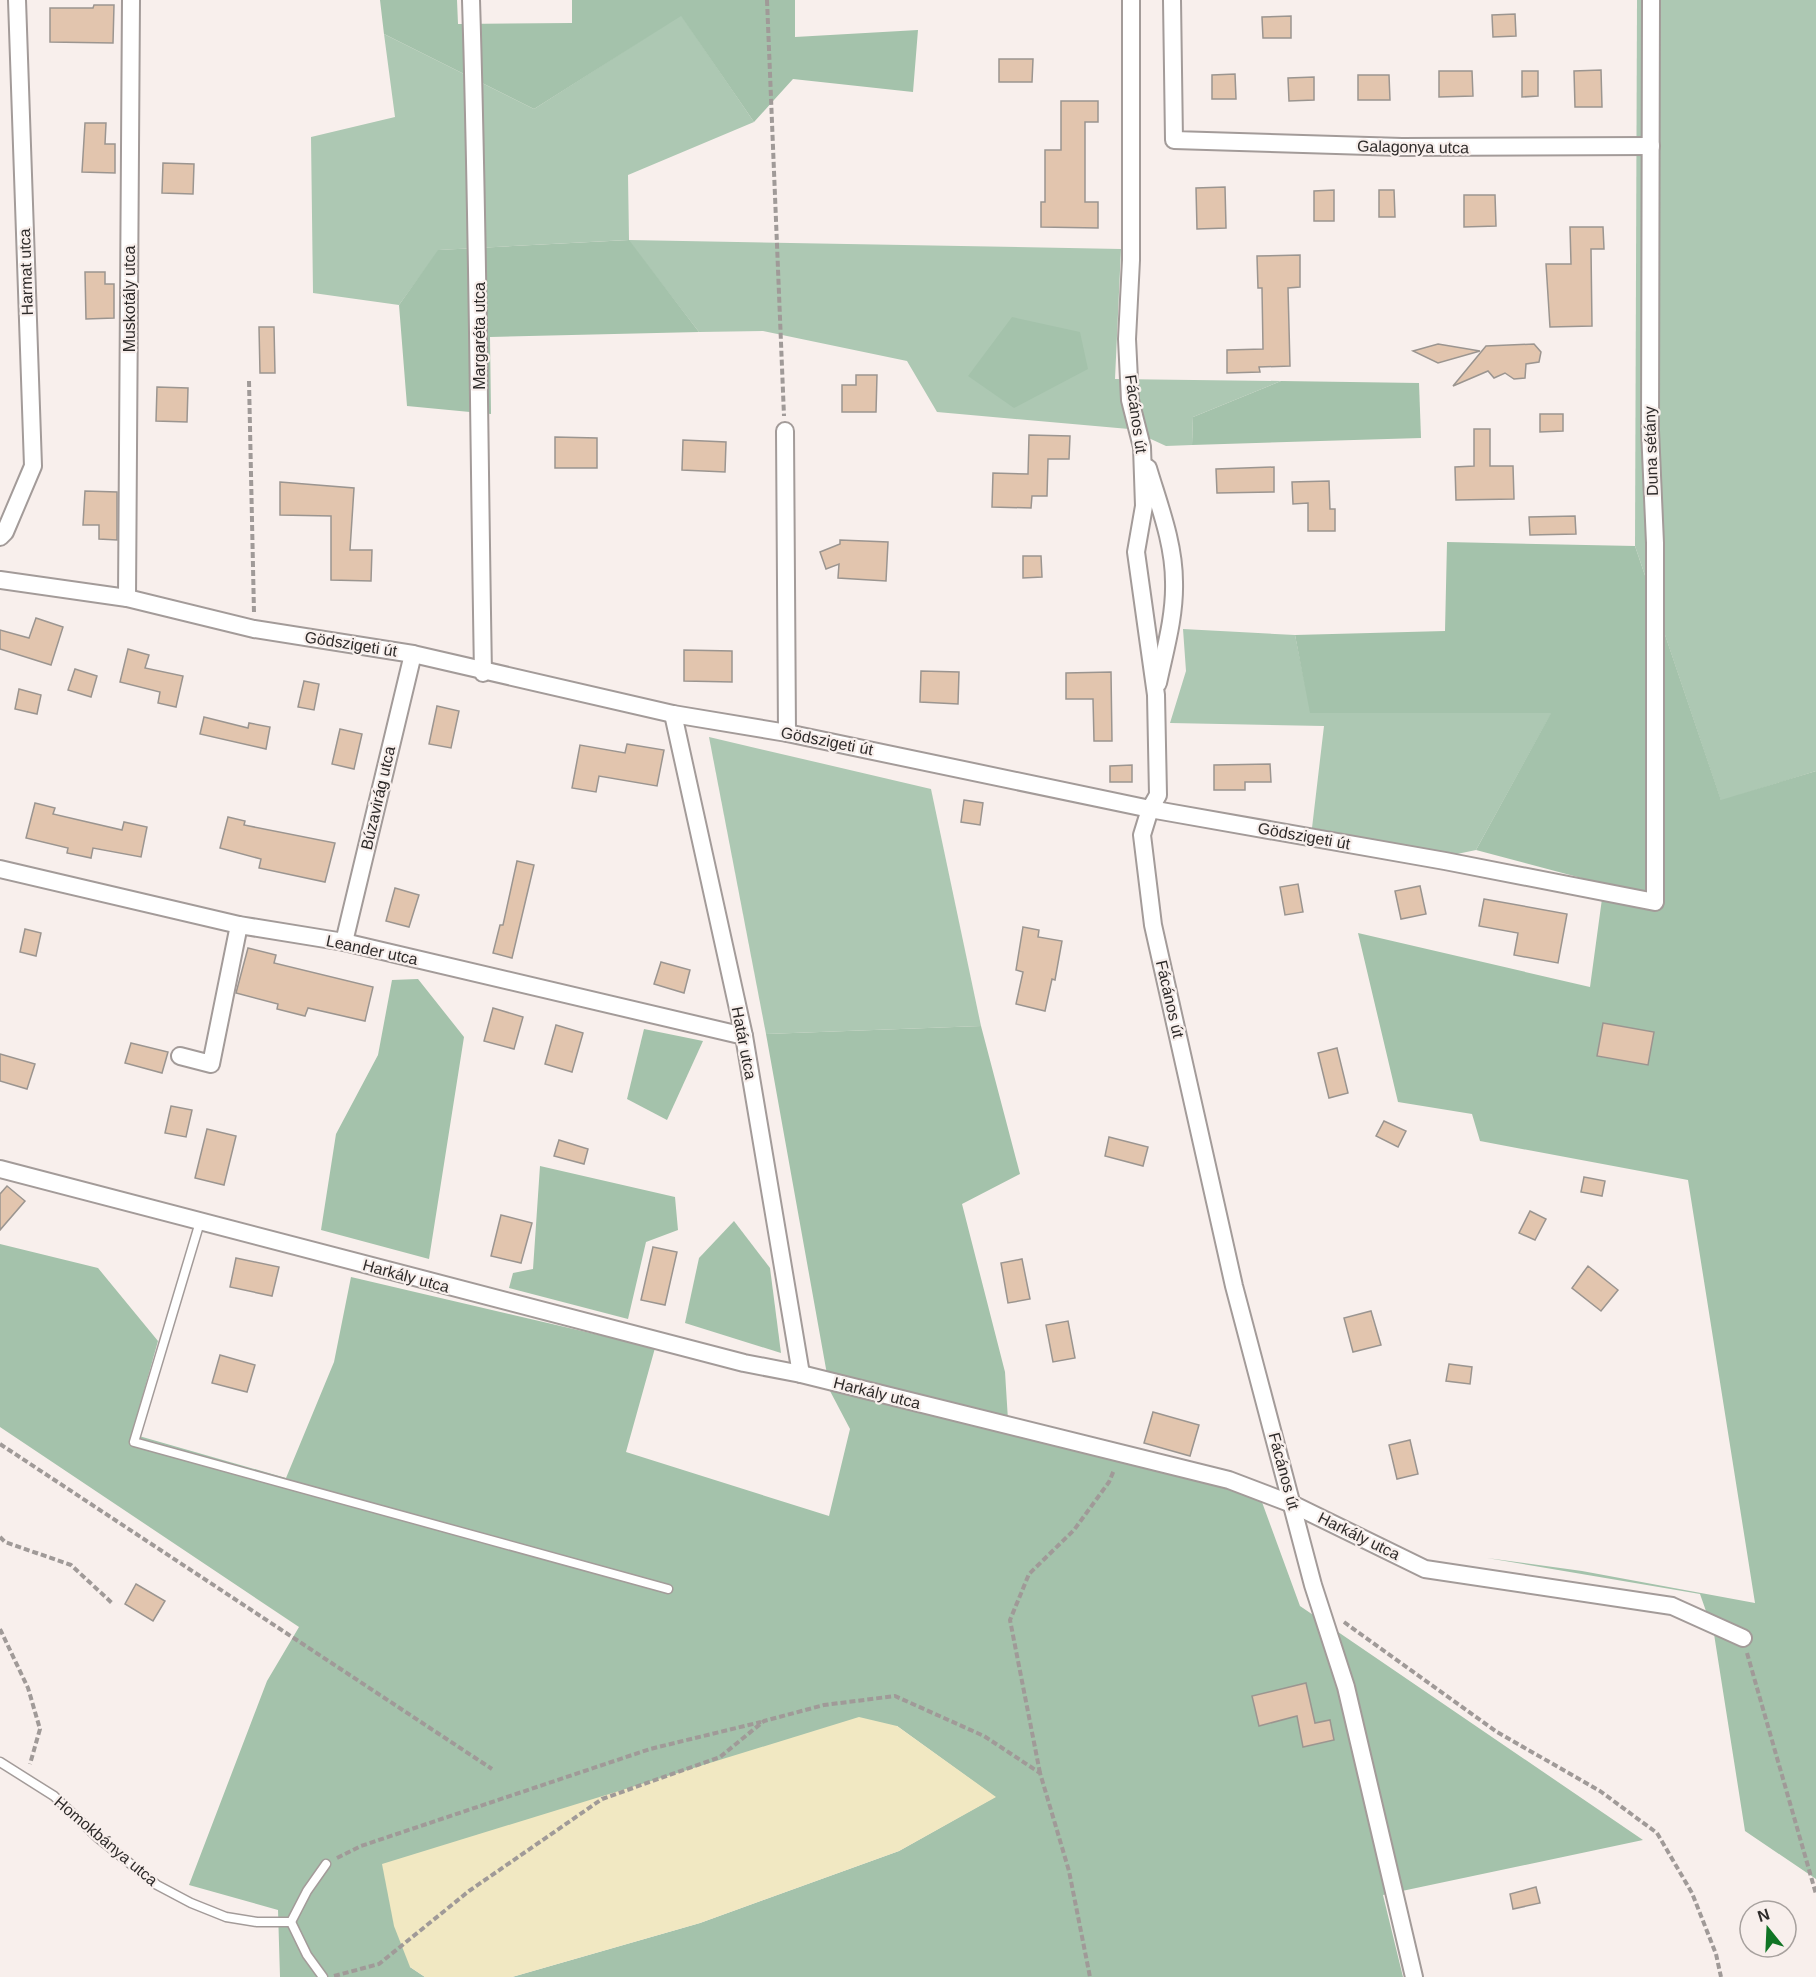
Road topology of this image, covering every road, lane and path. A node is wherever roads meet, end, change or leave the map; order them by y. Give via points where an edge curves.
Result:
1 (18, 0) edge
2 (130, 0) edge
3 (471, 0) edge
4 (768, 0) edge
5 (1131, 0) edge
6 (1172, 0) edge
7 (1651, 0) edge
8 (1651, 147) junction
9 (249, 381) dead end
10 (785, 431) joint
11 (1142, 447) junction
12 (0, 537) edge
13 (0, 580) edge
14 (128, 598) junction
15 (254, 629) junction
16 (413, 654) junction
17 (483, 673) junction
18 (1156, 696) junction
19 (672, 714) junction
20 (787, 733) junction
21 (1150, 809) junction
22 (0, 869) edge
23 (1655, 902) joint
24 (239, 926) junction
25 (344, 942) junction
26 (744, 1036) junction
27 (180, 1056) dead end
28 (0, 1169) edge
29 (201, 1222) junction
30 (801, 1374) junction
31 (0, 1444) edge
32 (1120, 1453) junction
33 (1292, 1504) junction
34 (0, 1537) edge
35 (668, 1589) dead end
36 (112, 1603) dead end
37 (1319, 1604) junction
38 (0, 1629) edge
39 (1743, 1638) joint
40 (764, 1721) junction
41 (0, 1762) edge
42 (492, 1769) dead end
43 (1040, 1773) junction
44 (26, 1779) junction
45 (326, 1864) joint
46 (1816, 1894) edge
47 (291, 1922) junction
48 (323, 1977) edge
49 (330, 1977) edge
50 (1090, 1977) edge
51 (1414, 1977) edge
52 (1721, 1977) edge

1 - 12 street, Harmat utca via 33,466
2 - 14 street, Muskotály utca
3 - 17 street, Margaréta utca via 479,262
4 - 10 path
5 - 11 street, Fácános út via 1131,260 1127,339 1130,400
6 - 8 street, Galagonya utca via 1174,140 1402,147
7 - 8 street, Duna sétány
8 - 23 street, Duna sétány
9 - 15 path
10 - 20 street
11 - 18 street, Fácános út via 1143,506 1136,552
11 - 18 street via 1170,540 1174,581 1172,620
13 - 14 street, Gödszigeti út
14 - 15 street, Gödszigeti út
15 - 16 street, Gödszigeti út
16 - 17 street, Gödszigeti út
16 - 25 street, Búzavirág utca
17 - 19 street, Gödszigeti út
18 - 21 street, Fácános út via 1158,795
19 - 20 street, Gödszigeti út
19 - 26 street, Határ utca
20 - 21 street, Gödszigeti út
21 - 23 street, Gödszigeti út
21 - 33 street, Fácános út via 1142,835 1153,925 1234,1286
22 - 24 street, Leander utca
24 - 25 street, Leander utca
24 - 27 street via 211,1064
25 - 26 street, Leander utca
26 - 30 street, Határ utca
28 - 29 street, Harkály utca
29 - 30 street, Harkály utca via 744,1363
29 - 35 lane via 134,1442
30 - 32 street, Harkály utca
31 - 42 path
32 - 33 street, Harkály utca via 1229,1480
32 - 43 path via 1109,1482 1074,1530 1029,1574 1010,1620
33 - 37 street, Fácános út
33 - 39 street, Harkály utca via 1425,1569 1672,1606
34 - 36 path via 4,1542 71,1565
37 - 51 street, Fácános út via 1346,1687
37 - 52 path via 1497,1732 1600,1791 1657,1833 1692,1893
38 - 44 path via 28,1688 40,1730
39 - 46 path
40 - 43 path via 824,1705 895,1696 984,1736
40 - 45 path via 650,1749 361,1846
40 - 49 path via 720,1757 602,1799 469,1891 379,1964
41 - 44 lane, Homokbánya utca
43 - 50 path via 1069,1872
44 - 47 lane, Homokbánya utca via 54,1796 98,1838 157,1885 191,1904 226,1917
45 - 47 lane via 306,1891
47 - 48 lane

